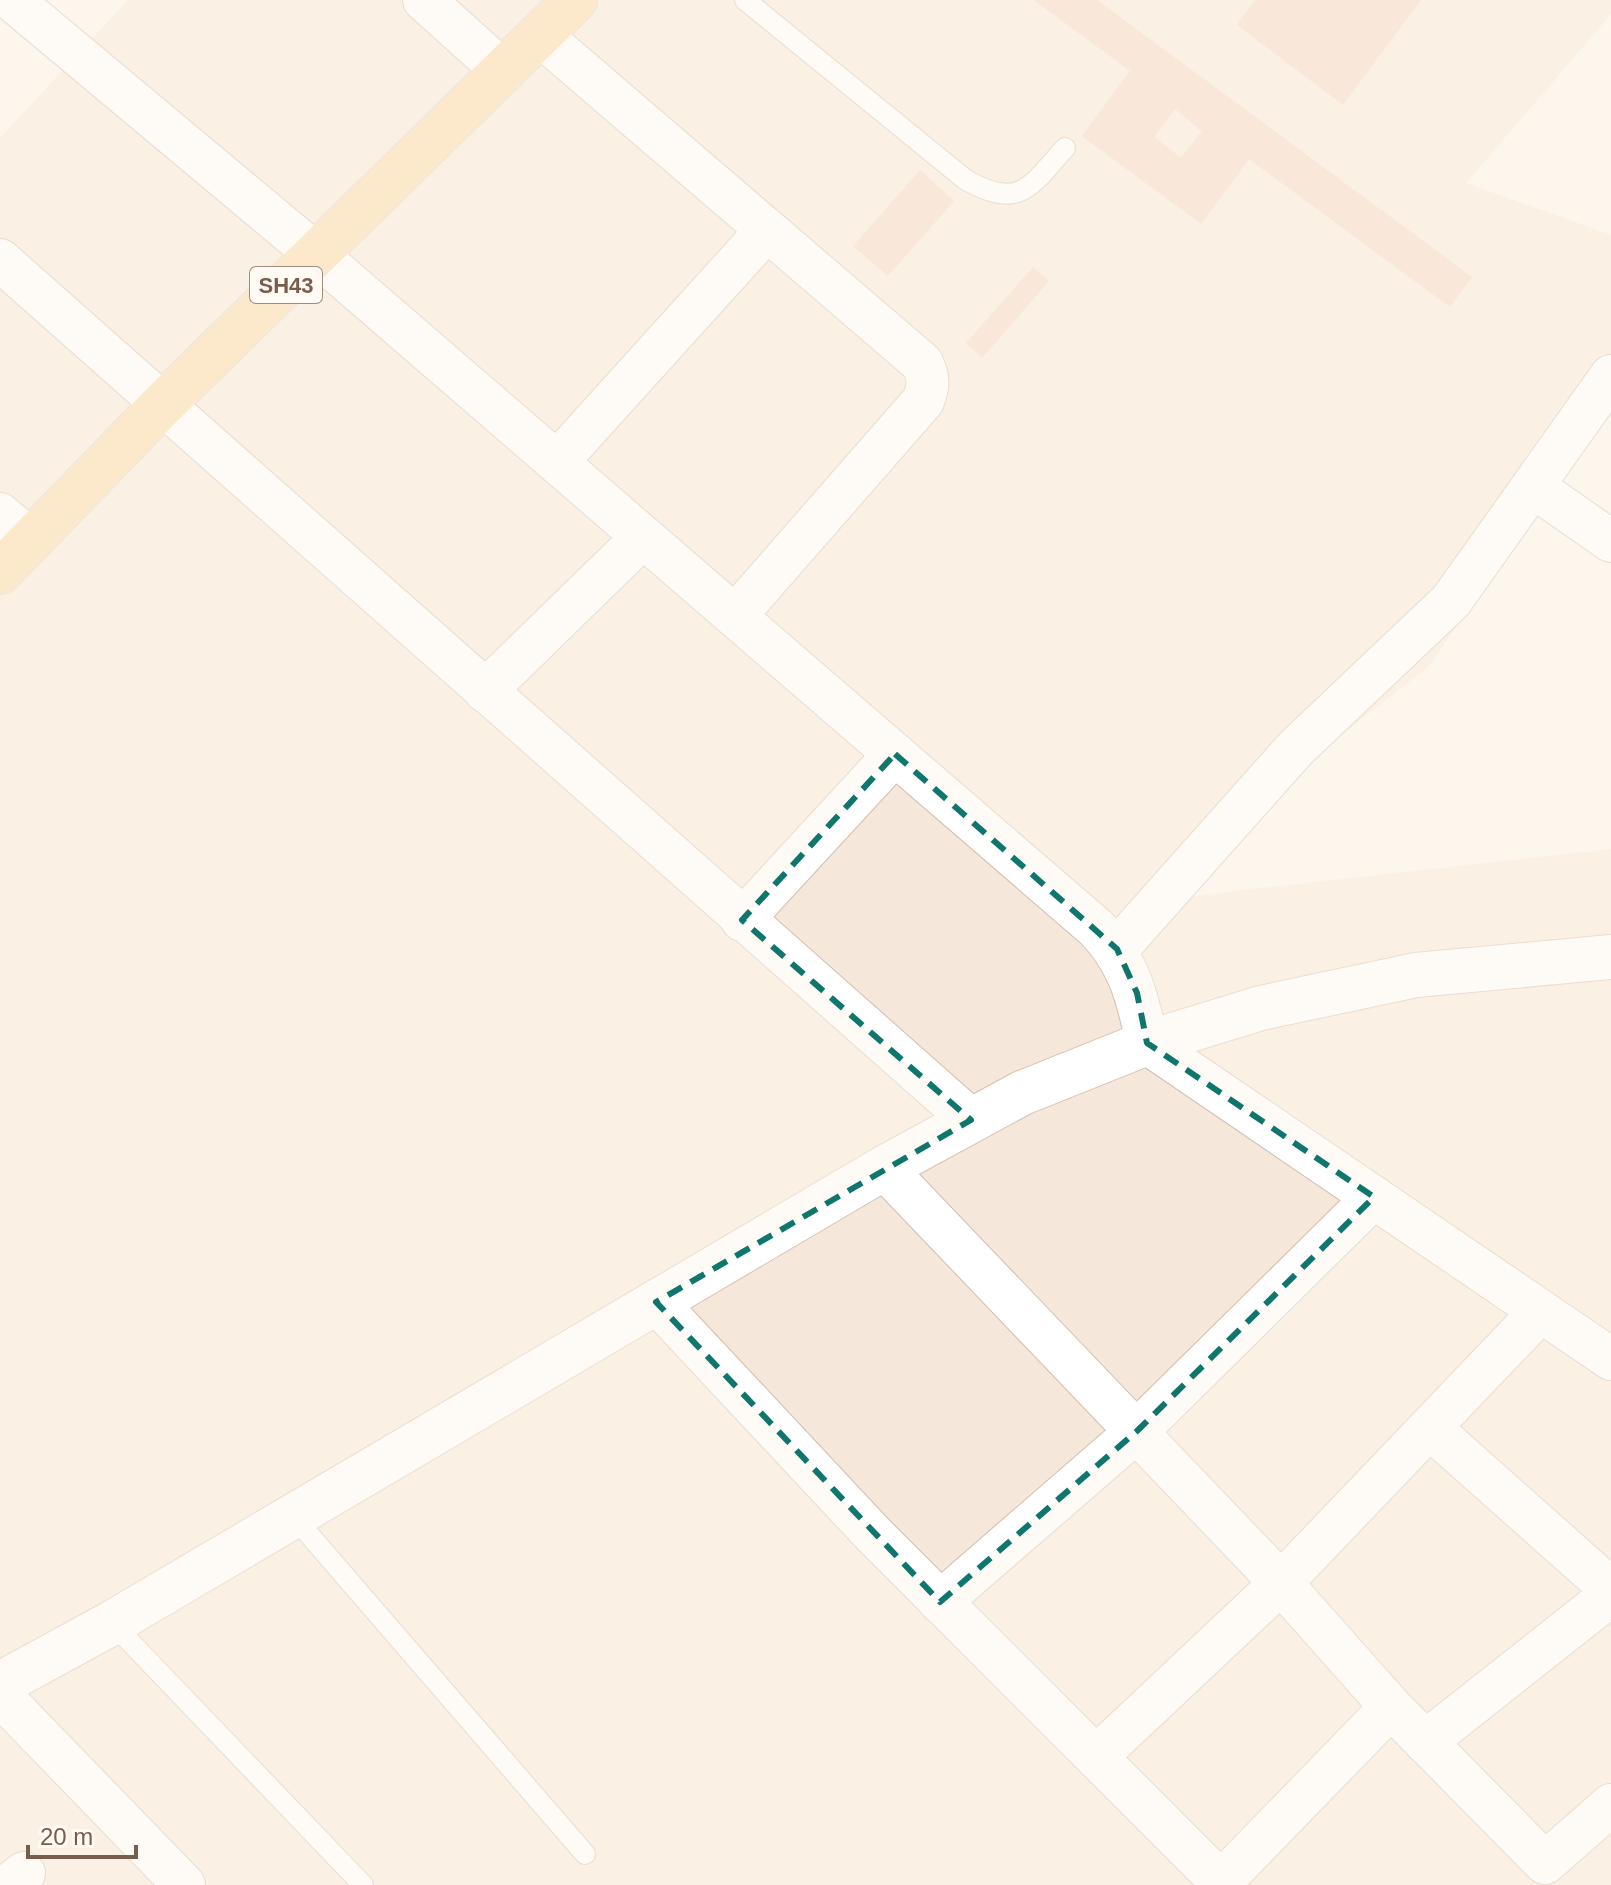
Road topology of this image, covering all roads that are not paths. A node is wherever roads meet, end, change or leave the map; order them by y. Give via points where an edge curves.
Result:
1 (12, 0) edge
2 (424, 0) edge
3 (575, 0) edge
4 (745, 0) edge
5 (540, 35) junction
6 (504, 72) junction
7 (1065, 148) dead end
8 (766, 231) junction
9 (317, 255) junction
10 (0, 260) edge
11 (1611, 376) edge
12 (162, 405) junction
13 (557, 462) junction
14 (1535, 488) junction
15 (16, 528) edge
16 (643, 537) junction
17 (1611, 541) edge
18 (0, 572) edge
19 (735, 616) junction
20 (485, 691) junction
21 (895, 754) junction
22 (742, 920) junction
23 (1117, 949) junction
24 (1611, 957) edge
25 (1147, 1043) junction
26 (971, 1120) junction
27 (884, 1168) junction
28 (1374, 1197) junction
29 (656, 1302) junction
30 (1541, 1311) junction
31 (1611, 1359) edge
32 (1430, 1428) junction
33 (1137, 1431) junction
34 (293, 1516) junction
35 (1281, 1583) junction
36 (1611, 1592) edge
37 (940, 1602) junction
38 (112, 1623) junction
39 (0, 1684) edge
40 (0, 1695) edge
41 (1391, 1707) junction
42 (1425, 1742) junction
43 (1096, 1757) junction
44 (1611, 1805) edge
45 (585, 1854) dead end
46 (1536, 1876) edge
47 (1223, 1884) edge
48 (184, 1885) edge
49 (363, 1885) edge

1 - 9 street
2 - 6 street
3 - 5 main road, SH43
4 - 7 lane via 986,191 1007,197 1026,191
5 - 6 main road, SH43
5 - 8 street
6 - 9 main road, SH43
8 - 13 street
8 - 19 street via 922,363 928,389
9 - 12 main road, SH43
9 - 13 street
10 - 12 street
11 - 14 street
12 - 15 main road, SH43
12 - 20 street
13 - 16 street
14 - 17 street
14 - 23 street via 1451,601 1295,749
15 - 18 main road, SH43
16 - 19 street
16 - 20 street
19 - 21 street
20 - 22 street
21 - 22 street
21 - 23 street
22 - 26 street
23 - 25 street via 1137,993
24 - 25 street via 1416,975 1261,1008
25 - 26 street via 1022,1093
25 - 28 street
26 - 27 street
27 - 29 street
27 - 33 street
28 - 30 street
28 - 33 street
29 - 34 street
29 - 37 street
30 - 31 street
30 - 32 street
32 - 35 street
32 - 36 street
33 - 35 street
33 - 37 street
34 - 38 street
34 - 45 lane
35 - 41 street
35 - 43 street
36 - 42 street
37 - 43 street
38 - 39 street
38 - 49 lane
40 - 48 street
41 - 42 street
41 - 47 street
42 - 46 street
43 - 47 street
44 - 46 street

